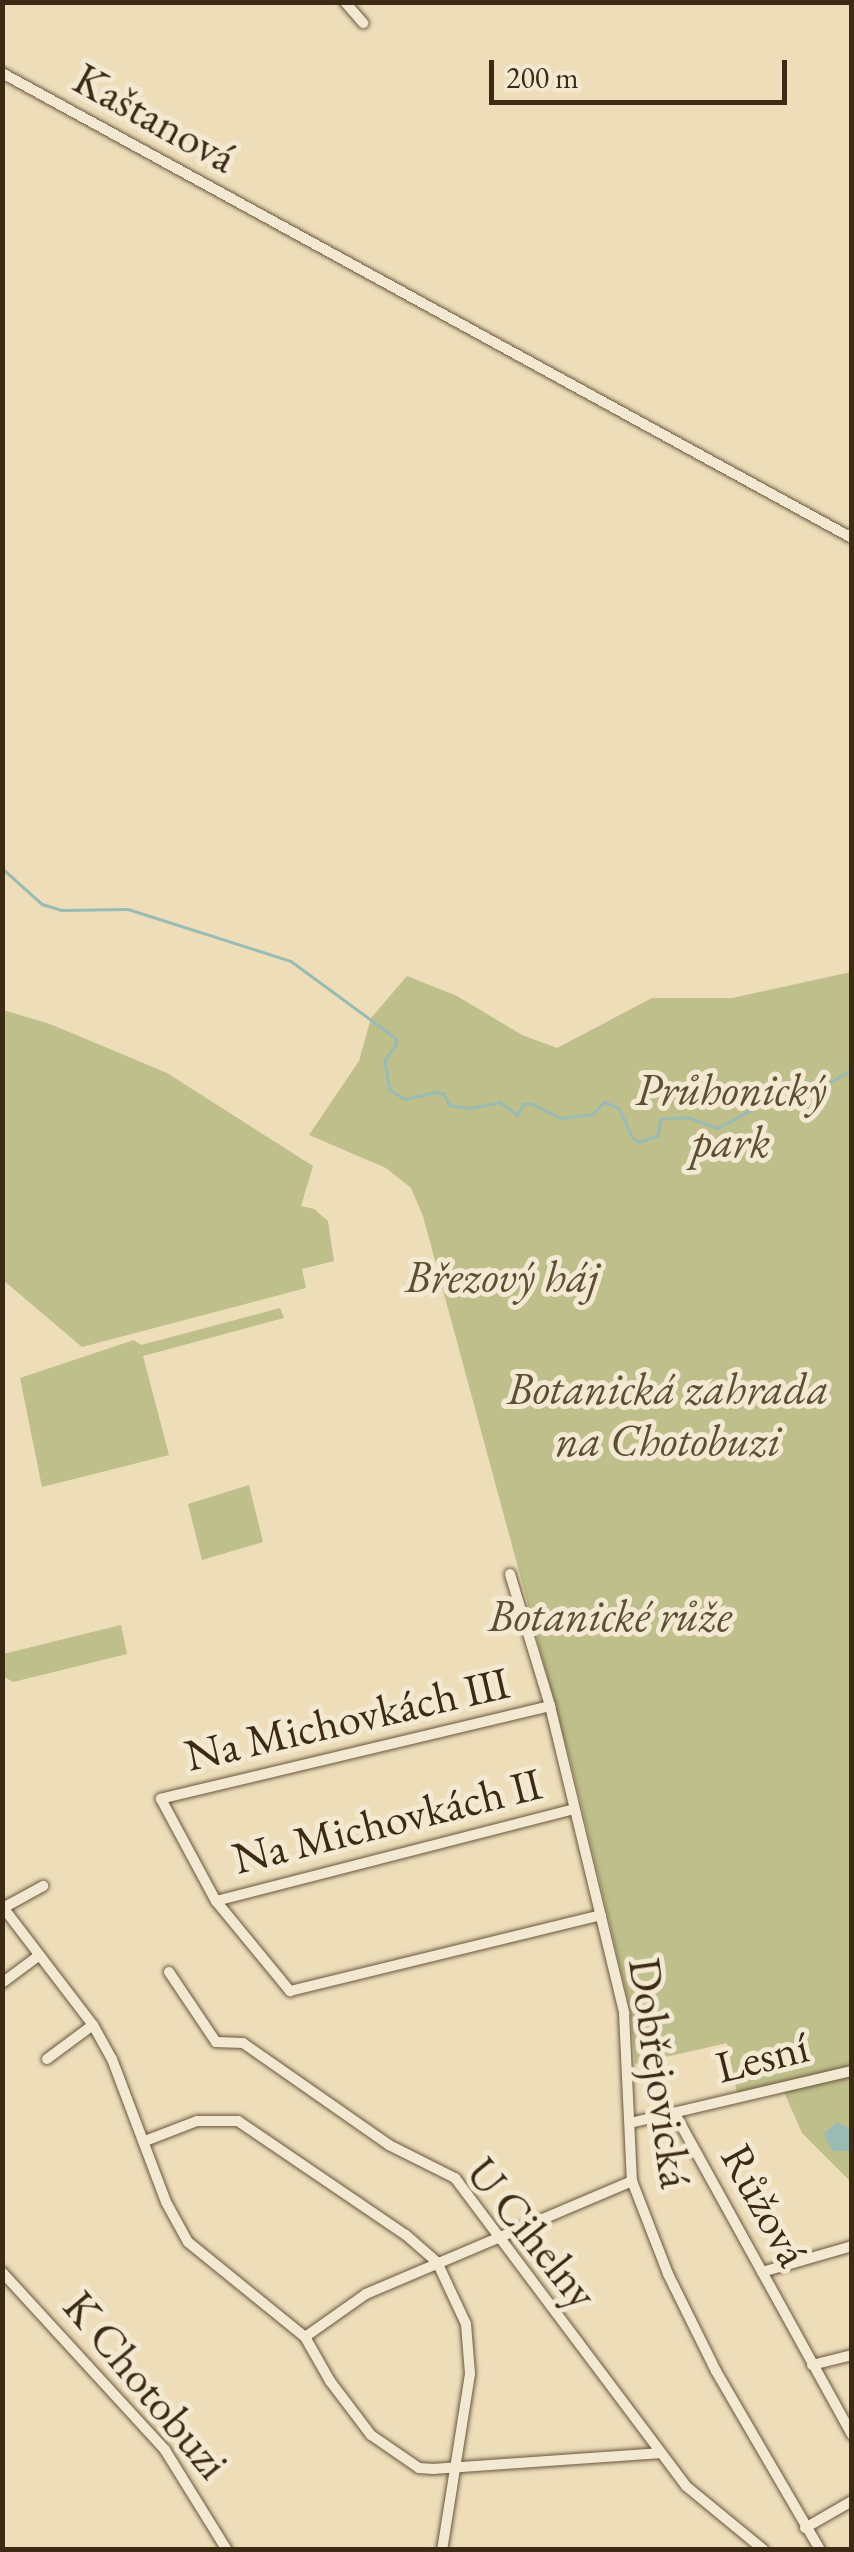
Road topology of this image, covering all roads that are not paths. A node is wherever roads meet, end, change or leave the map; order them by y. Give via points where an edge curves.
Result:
1 (345, 2) edge
2 (362, 23) dead end
3 (2, 73) edge
4 (852, 538) edge
5 (510, 1574) dead end
6 (550, 1706) junction
7 (574, 1810) junction
8 (43, 1886) dead end
9 (216, 1901) junction
10 (3, 1907) edge
11 (601, 1915) junction
12 (37, 1957) junction
13 (169, 1972) dead end
14 (2, 1983) edge
15 (93, 2025) junction
16 (47, 2059) dead end
17 (852, 2071) edge
18 (675, 2114) junction
19 (630, 2123) junction
20 (145, 2141) junction
21 (632, 2181) junction
22 (500, 2238) junction
23 (852, 2246) edge
24 (437, 2262) junction
25 (2, 2272) edge
26 (762, 2272) junction
27 (305, 2337) junction
28 (852, 2355) edge
29 (812, 2365) junction
30 (852, 2435) edge
31 (660, 2453) junction
32 (452, 2468) junction
33 (852, 2501) edge
34 (806, 2528) junction
35 (227, 2550) edge
36 (442, 2550) edge
37 (764, 2550) edge
38 (820, 2550) edge

1 - 2 street
3 - 4 street, Kaštanová
5 - 6 street, Dobřejovická
6 - 7 street, Dobřejovická
6 - 9 street, Na Michovkách Ⅲ via 161,1799
7 - 9 street, Na Michovkách Ⅱ
7 - 11 street, Dobřejovická
8 - 10 street
9 - 11 street via 290,1991
10 - 12 street
11 - 19 street, Dobřejovická via 624,2013
12 - 14 street
12 - 15 street
13 - 22 street, U Cihelny via 216,2042 243,2043 389,2145 455,2178
15 - 16 street
15 - 20 street
17 - 18 street, Lesní
18 - 19 street, Lesní
18 - 26 street, Růžová
19 - 21 street, Dobřejovická
20 - 24 street via 197,2121 238,2121
20 - 27 street via 188,2242
21 - 22 street
21 - 34 street, Dobřejovická via 708,2355
22 - 24 street
22 - 31 street, U Cihelny
23 - 26 street
24 - 27 street via 366,2294
24 - 32 street via 458,2300 469,2346
25 - 35 street, K Chotobuzi via 166,2450
26 - 29 street, Růžová
27 - 32 street via 371,2435 418,2468
28 - 29 street
29 - 30 street, Růžová
31 - 32 street
31 - 37 street, U Cihelny via 697,2496
32 - 36 street
33 - 34 street
34 - 38 street, Dobřejovická

